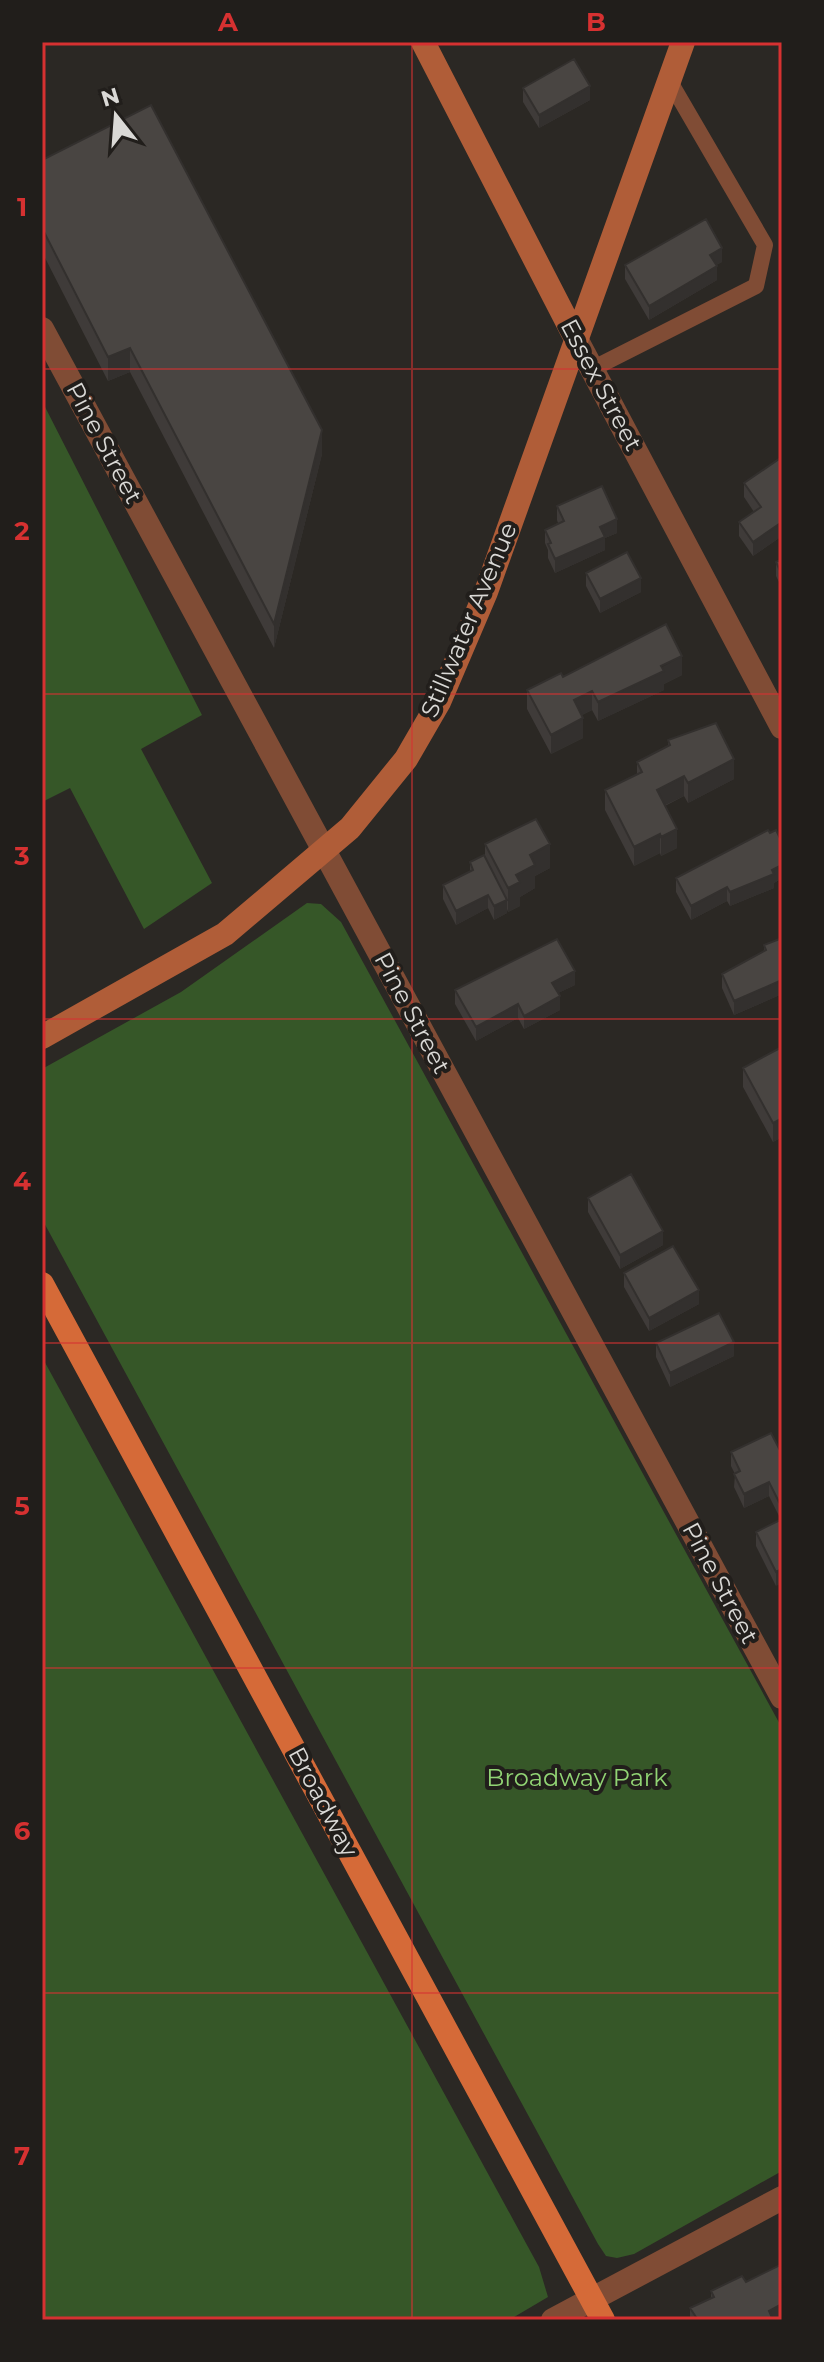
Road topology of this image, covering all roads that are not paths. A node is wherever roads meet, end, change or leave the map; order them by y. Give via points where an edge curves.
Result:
1 (423, 42) edge
2 (683, 42) edge
3 (669, 80) junction
4 (42, 329) edge
5 (575, 337) junction
6 (592, 369) junction
7 (782, 727) edge
8 (324, 851) junction
9 (42, 1037) edge
10 (42, 1284) edge
11 (782, 1697) edge
12 (782, 2198) edge
13 (591, 2298) junction
14 (553, 2320) edge
15 (603, 2320) edge

1 - 5 main road, Essex Street
2 - 3 main road, Stillwater Avenue
3 - 5 main road, Stillwater Avenue
3 - 6 lane via 765,245 756,286
4 - 8 street, Pine Street
5 - 6 street, Essex Street
5 - 8 main road, Stillwater Avenue via 486,592 439,702 406,759 350,828
6 - 7 street, Essex Street
8 - 9 main road, Stillwater Avenue via 225,934
8 - 11 street, Pine Street
10 - 13 main road, Broadway
12 - 13 street
13 - 14 street
13 - 15 main road, Broadway

